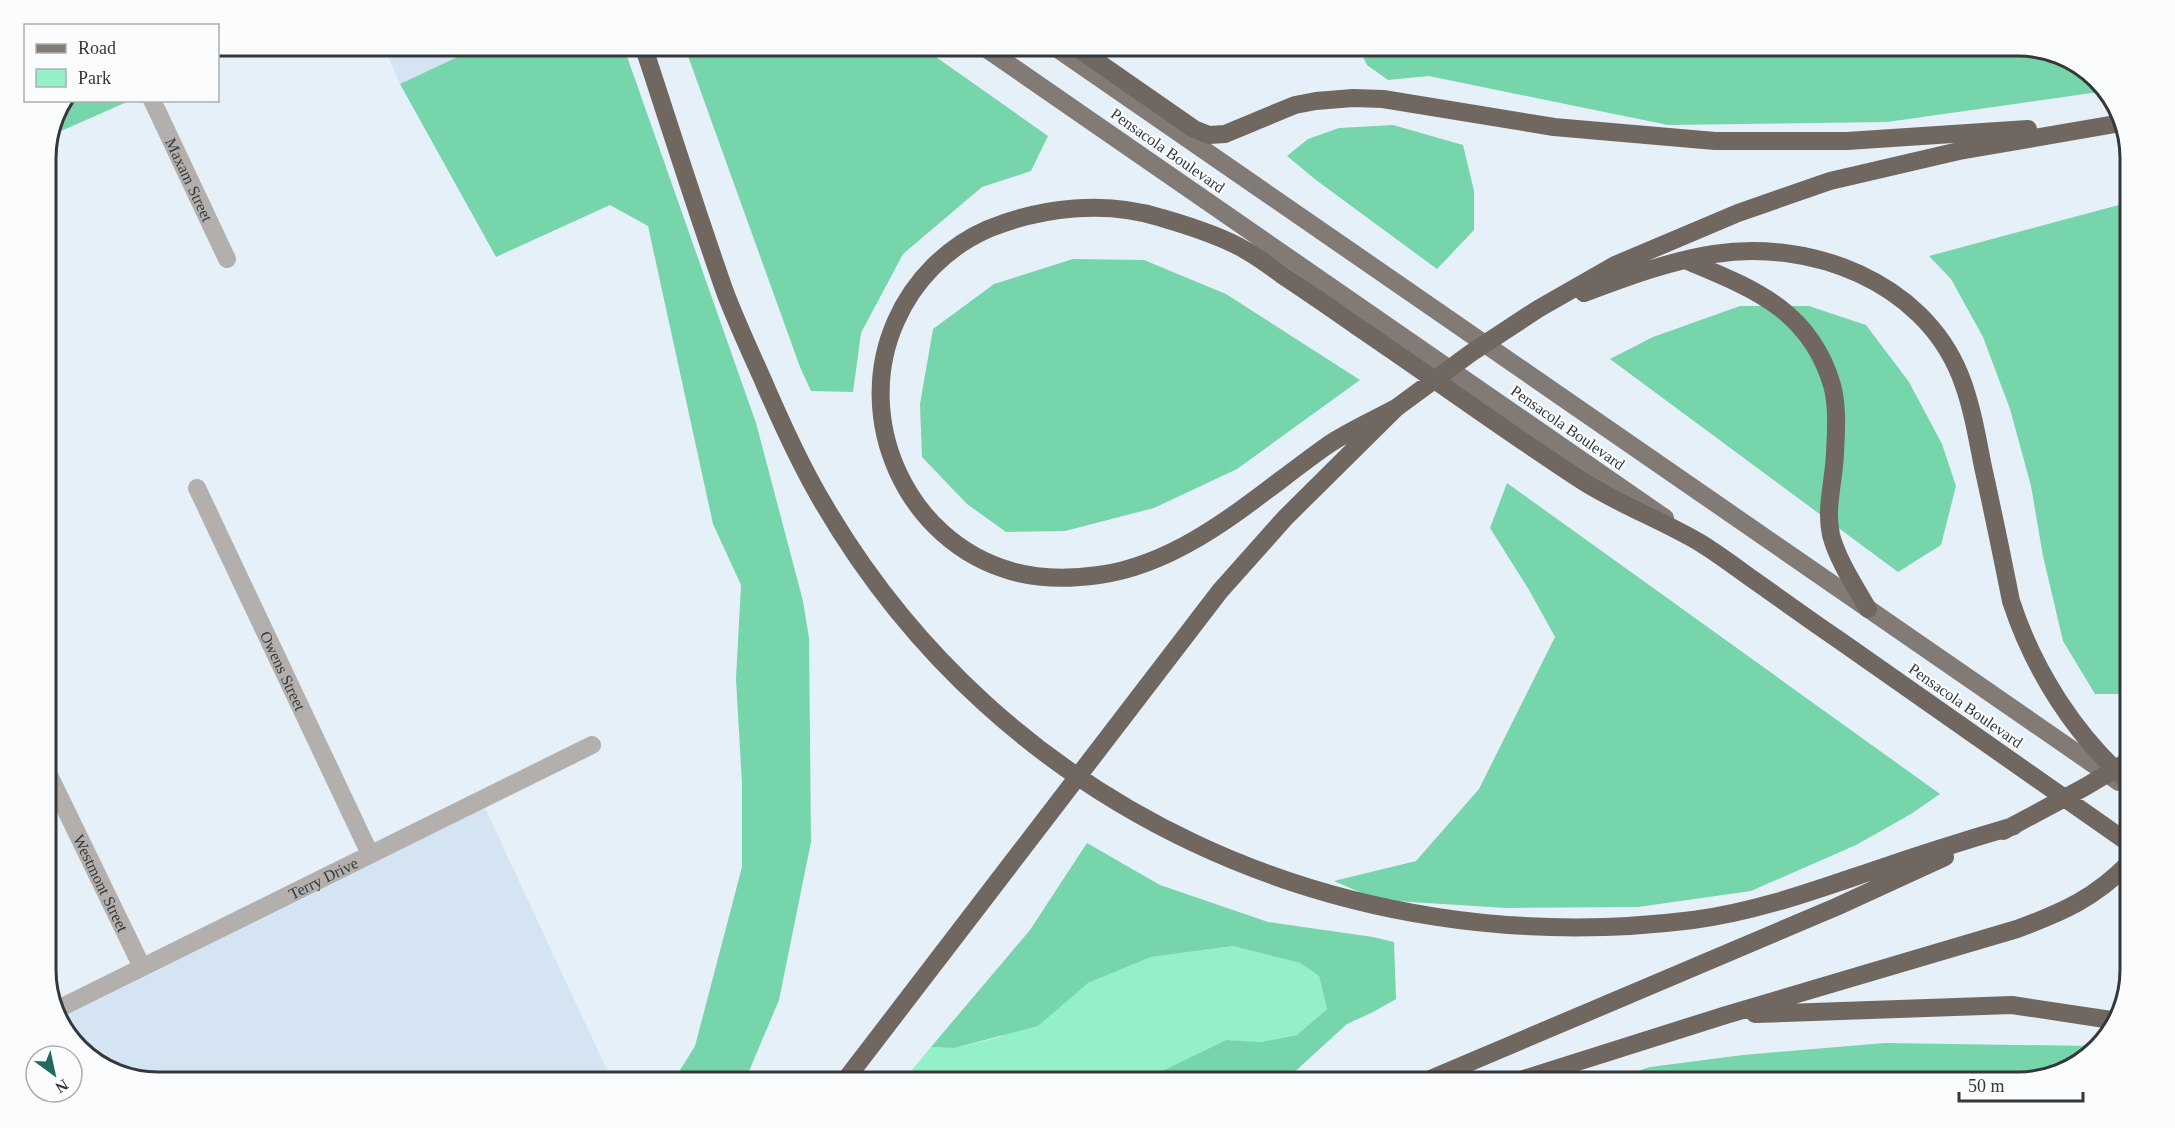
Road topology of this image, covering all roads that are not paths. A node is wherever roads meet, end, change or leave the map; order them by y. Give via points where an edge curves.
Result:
1 (646, 56) edge
2 (997, 56) edge
3 (1068, 56) edge
4 (1089, 56) edge
5 (153, 102) edge
6 (2114, 124) edge
7 (2093, 128) junction
8 (227, 259) dead end
9 (1685, 260) junction
10 (1538, 309) junction
11 (1396, 408) junction
12 (197, 488) dead end
13 (1703, 544) junction
14 (1868, 609) junction
15 (592, 745) dead end
16 (2120, 766) edge
17 (2120, 772) edge
18 (2120, 783) edge
19 (56, 790) edge
20 (2014, 826) junction
21 (2120, 837) edge
22 (369, 854) junction
23 (2120, 872) edge
24 (142, 967) junction
25 (62, 1007) edge
26 (1726, 1015) junction
27 (2107, 1019) edge
28 (851, 1072) edge
29 (1447, 1072) edge
30 (1546, 1072) edge

1 - 20 highway via 726,295 794,449 852,549 922,639 995,711 1058,762 1150,821 1256,870 1327,894 1411,914 1549,928 1676,922 1771,905
2 - 13 main road, Pensacola Boulevard
3 - 14 main road, Pensacola Boulevard
4 - 7 highway via 1194,129 1209,135 1225,134 1295,105 1353,98 1554,127 1715,141 1847,141
5 - 8 street, Maxam Street
6 - 7 highway
7 - 10 highway via 1959,151 1830,181 1685,234 1615,265
9 - 10 highway
9 - 14 highway via 1762,294 1782,308 1819,354 1832,386 1836,414 1828,512 1832,536
9 - 17 highway via 1748,251 1829,262 1874,281 1926,322 1950,354 1967,393 2011,601 2022,634 2053,693
10 - 11 highway
11 - 13 highway via 1334,441 1185,546 1124,570 1096,576 1058,577 1012,571 987,562 950,540 925,516 895,468 885,439 880,388 890,335 903,307 918,284 953,249 1003,223 1036,214 1099,208 1159,216 1243,248 1589,485
11 - 28 highway via 1285,518 1220,591
12 - 22 street, Owens Street
13 - 21 highway, Pensacola Boulevard
14 - 18 main road, Pensacola Boulevard
15 - 22 street, Terry Drive
16 - 20 highway
19 - 24 street, Westmont Street
20 - 29 highway via 1836,907
22 - 24 street, Terry Drive
23 - 26 highway via 2092,896 2035,922
24 - 25 street, Terry Drive
26 - 27 highway via 2012,1005
26 - 30 highway

